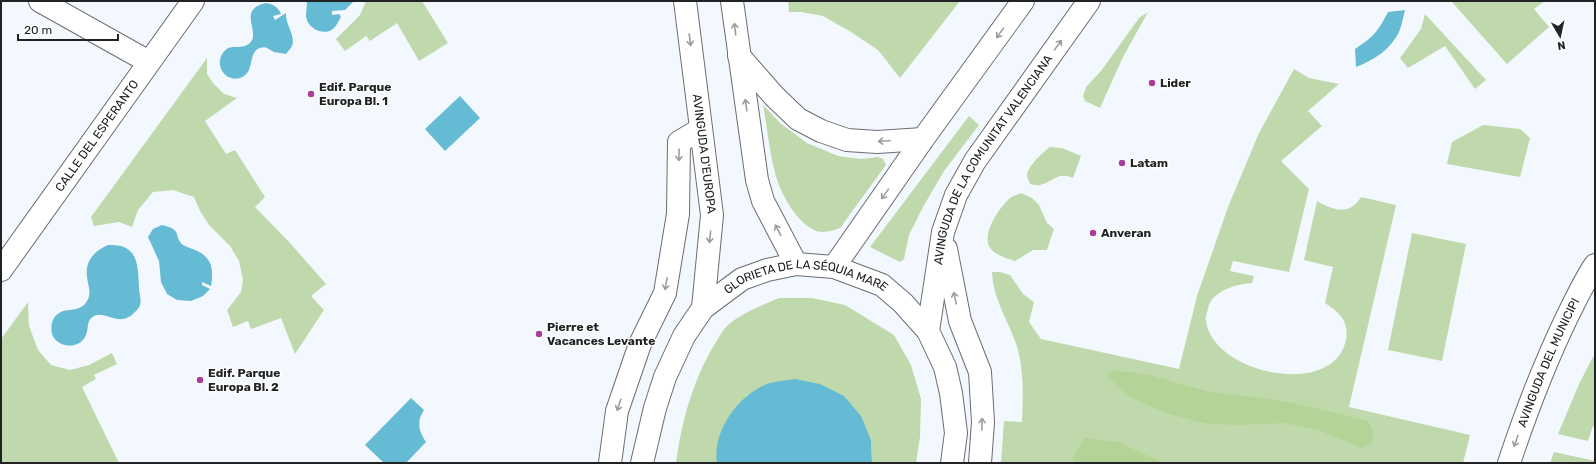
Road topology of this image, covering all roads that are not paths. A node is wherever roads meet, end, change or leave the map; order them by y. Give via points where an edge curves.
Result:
1 (40, 1) edge
2 (193, 1) edge
3 (685, 1) edge
4 (732, 1) edge
5 (1023, 1) edge
6 (1089, 1) edge
7 (739, 56) junction
8 (149, 62) junction
9 (701, 129) junction
10 (923, 139) junction
11 (942, 232) junction
12 (796, 264) junction
13 (1595, 265) edge
14 (834, 267) junction
15 (1, 270) edge
16 (703, 308) junction
17 (928, 331) junction
18 (610, 463) edge
19 (642, 463) edge
20 (952, 463) edge
21 (980, 463) edge
22 (1509, 463) edge

1 - 8 main road
2 - 8 main road, CALLE DEL ESPERANTO
3 -> 9 main road, AVINGUDA D'EUROPA
7 -> 4 main road
5 -> 10 main road
11 -> 6 main road, AVINGUDA DE LA COMUNITAT VALENCIANA via 956,195 975,161
10 -> 7 main road via 877,142 847,140 821,131 798,119
12 -> 7 main road via 763,201 757,180
8 - 15 main road, CALLE DEL ESPERANTO
9 -> 16 main road, AVINGUDA D'EUROPA via 712,215
9 -> 18 main road via 679,142 678,214 664,294 640,344 617,411
10 -> 14 main road
11 - 17 main road, AVINGUDA DE LA COMUNITAT VALENCIANA
21 -> 11 main road via 983,422 980,372 960,321
12 - 14 main road, GLORIETA DE LA SÉQUIA MARE
12 - 16 main road, GLORIETA DE LA SÉQUIA MARE via 742,279
13 -> 22 main road, AVINGUDA DEL MUNICIPI via 1557,338 1527,408
14 - 17 main road, GLORIETA DE LA SÉQUIA MARE via 882,285 903,303
16 - 19 main road, GLORIETA DE LA SÉQUIA MARE via 684,336 664,377 654,408
17 - 20 main road, GLORIETA DE LA SÉQUIA MARE via 945,367 951,393 956,433

